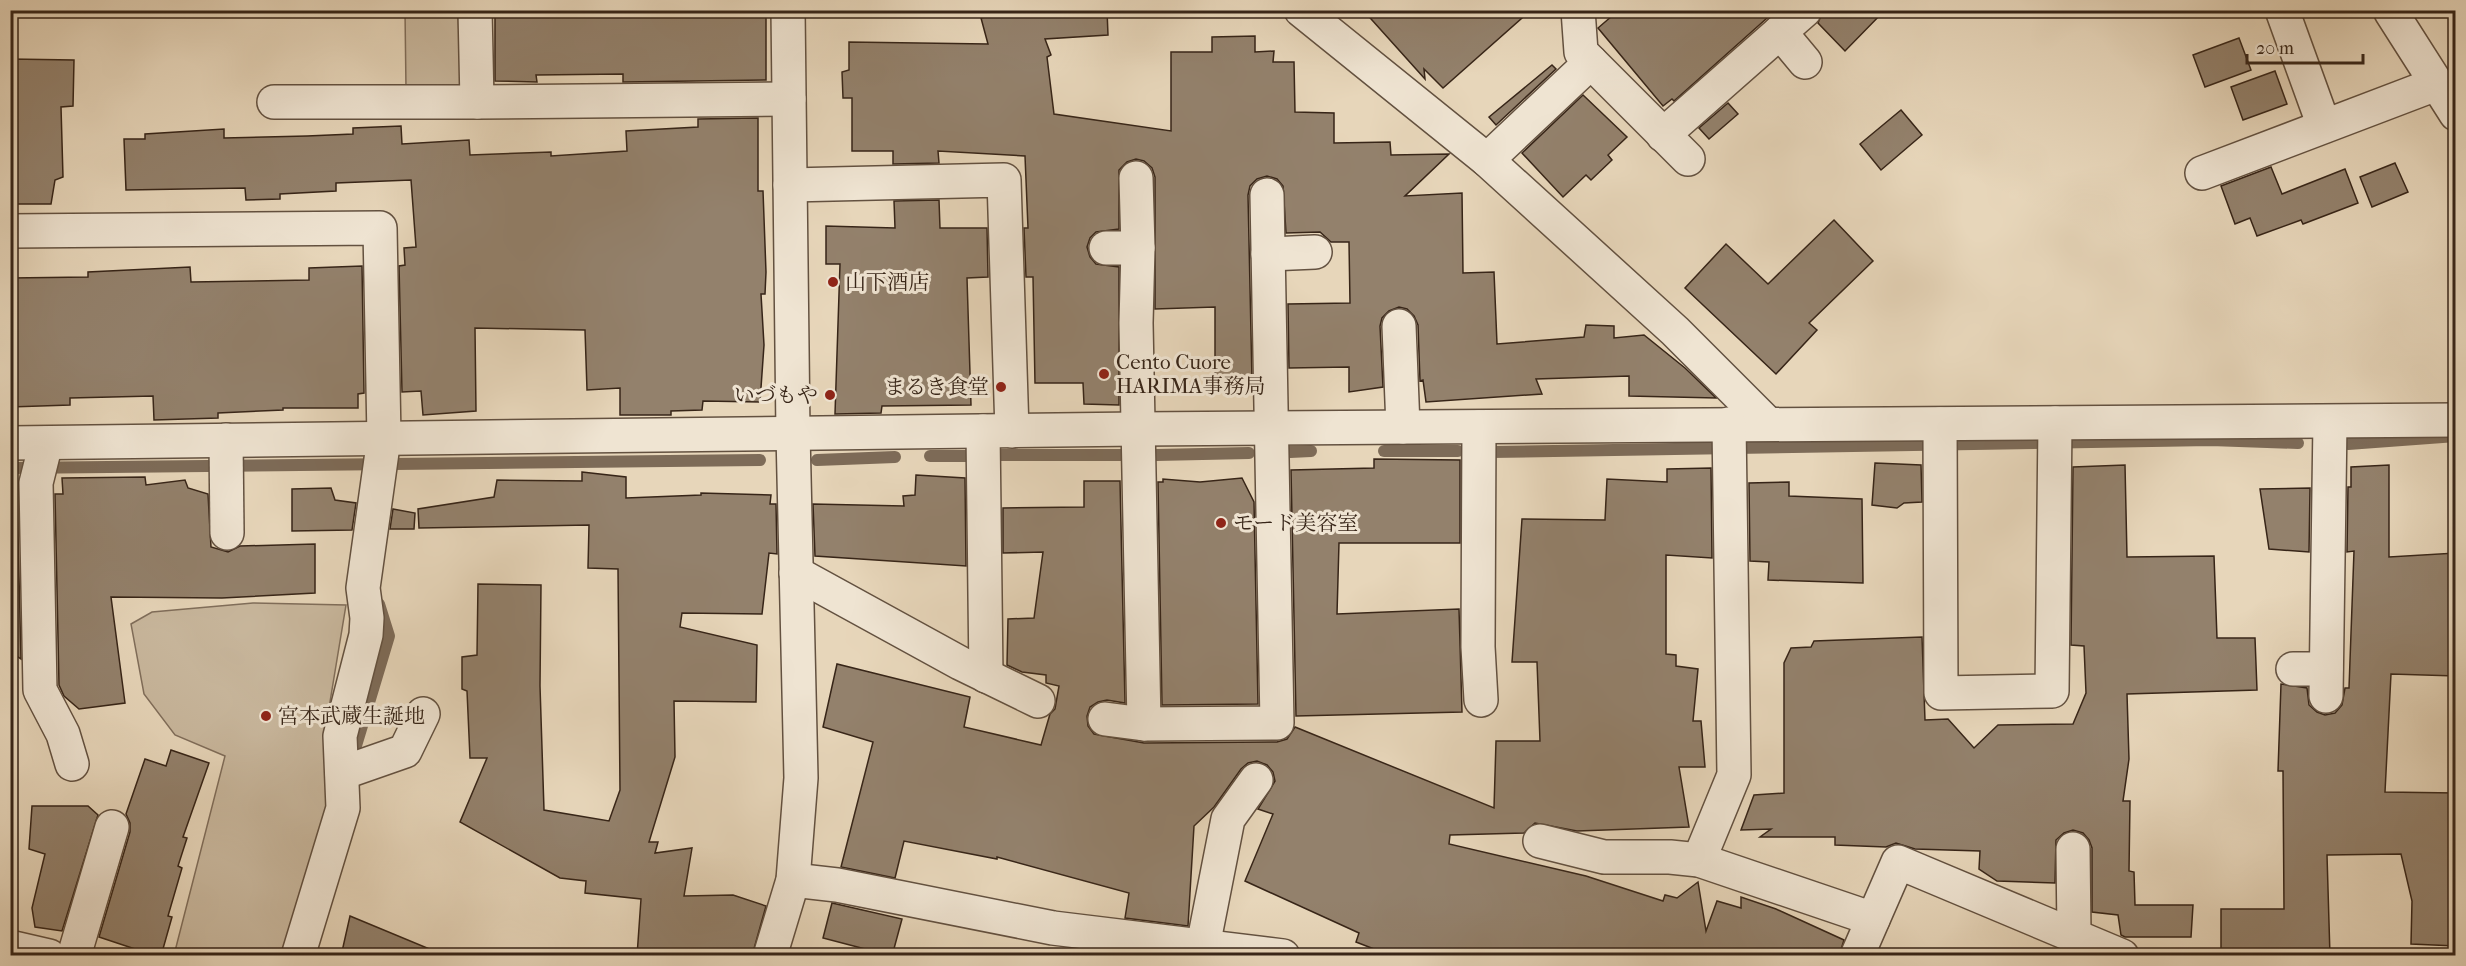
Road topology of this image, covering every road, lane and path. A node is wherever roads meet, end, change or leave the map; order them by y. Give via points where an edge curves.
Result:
1 (474, 10) edge
2 (788, 10) edge
3 (1578, 10) edge
4 (1805, 10) edge
5 (2282, 10) edge
6 (2394, 10) edge
7 (1307, 12) edge
8 (1780, 32) junction
9 (1591, 62) junction
10 (1805, 62) dead end
11 (2436, 84) junction
12 (789, 99) junction
13 (274, 102) dead end
14 (477, 102) junction
15 (2456, 114) edge
16 (2324, 126) junction
17 (1664, 135) junction
18 (1688, 159) dead end
19 (1487, 160) junction
20 (2202, 173) dead end
21 (1136, 178) dead end
22 (790, 185) junction
23 (1267, 195) dead end
24 (10, 231) edge
25 (1106, 248) dead end
26 (1138, 248) junction
27 (1315, 252) dead end
28 (1268, 254) junction
29 (1399, 326) dead end
30 (2456, 420) edge
31 (2055, 423) junction
32 (1729, 424) junction
33 (1768, 424) junction
34 (1940, 424) junction
35 (1479, 427) junction
36 (1403, 428) junction
37 (1138, 429) junction
38 (1271, 429) junction
39 (793, 433) junction
40 (384, 438) junction
41 (2330, 439) junction
42 (226, 440) junction
43 (10, 443) edge
44 (991, 444) junction
45 (41, 463) junction
46 (226, 533) dead end
47 (796, 573) junction
48 (2293, 669) dead end
49 (986, 676) junction
50 (1481, 700) dead end
51 (1038, 701) dead end
52 (423, 714) dead end
53 (1105, 719) dead end
54 (1144, 724) junction
55 (72, 764) dead end
56 (342, 773) junction
57 (1256, 780) dead end
58 (112, 827) dead end
59 (1540, 841) dead end
60 (2073, 849) dead end
61 (1700, 860) junction
62 (793, 880) junction
63 (1873, 919) junction
64 (2074, 934) junction
65 (1203, 946) junction
66 (10, 947) edge
67 (49, 956) edge
68 (74, 956) edge
69 (298, 956) edge
70 (770, 956) edge
71 (1283, 956) edge
72 (1857, 956) edge
73 (2122, 956) edge

1 - 14 street
2 - 12 street
3 - 9 street via 1581,52
4 - 8 street
5 - 16 street
6 - 11 street via 2391,12
7 - 19 street
8 - 10 street
8 - 17 street
9 - 17 street
9 - 19 street
11 - 15 street
11 - 16 street
12 - 14 street
12 - 22 street
13 - 14 street
16 - 20 street
17 - 18 street
19 - 33 street via 1675,331
21 - 26 street
22 - 39 street
22 - 44 street via 1004,180
23 - 28 street
24 - 40 street via 380,228
25 - 26 street
26 - 37 street
27 - 28 street
28 - 38 street
29 - 36 street
30 - 41 street
31 - 34 street
31 - 34 street via 2052,691 1941,693
31 - 41 street
32 - 33 street
32 - 35 street
32 - 61 street via 1734,775
33 - 34 street
35 - 36 street
35 - 50 street
36 - 38 street
37 - 38 street
37 - 44 street
37 - 54 street
38 - 54 street via 1277,723
39 - 40 street
39 - 44 street
39 - 47 street
40 - 42 street
40 - 56 street via 363,588 366,635 340,735
41 - 48 street via 2326,683
42 - 45 street
42 - 46 street
43 - 45 street
44 - 49 street
45 - 55 street via 40,690 63,734
47 - 49 street
47 - 62 street via 801,778
49 - 51 street
52 - 56 street via 405,751
53 - 54 street
56 - 69 street via 343,808
57 - 65 street via 1228,819
58 - 68 street
59 - 61 street via 1604,856
60 - 64 street
61 - 63 street
62 - 65 street via 837,885 1053,928
62 - 70 street
63 - 64 street via 1898,862
63 - 72 street
64 - 73 street
65 - 71 street
66 - 67 street

